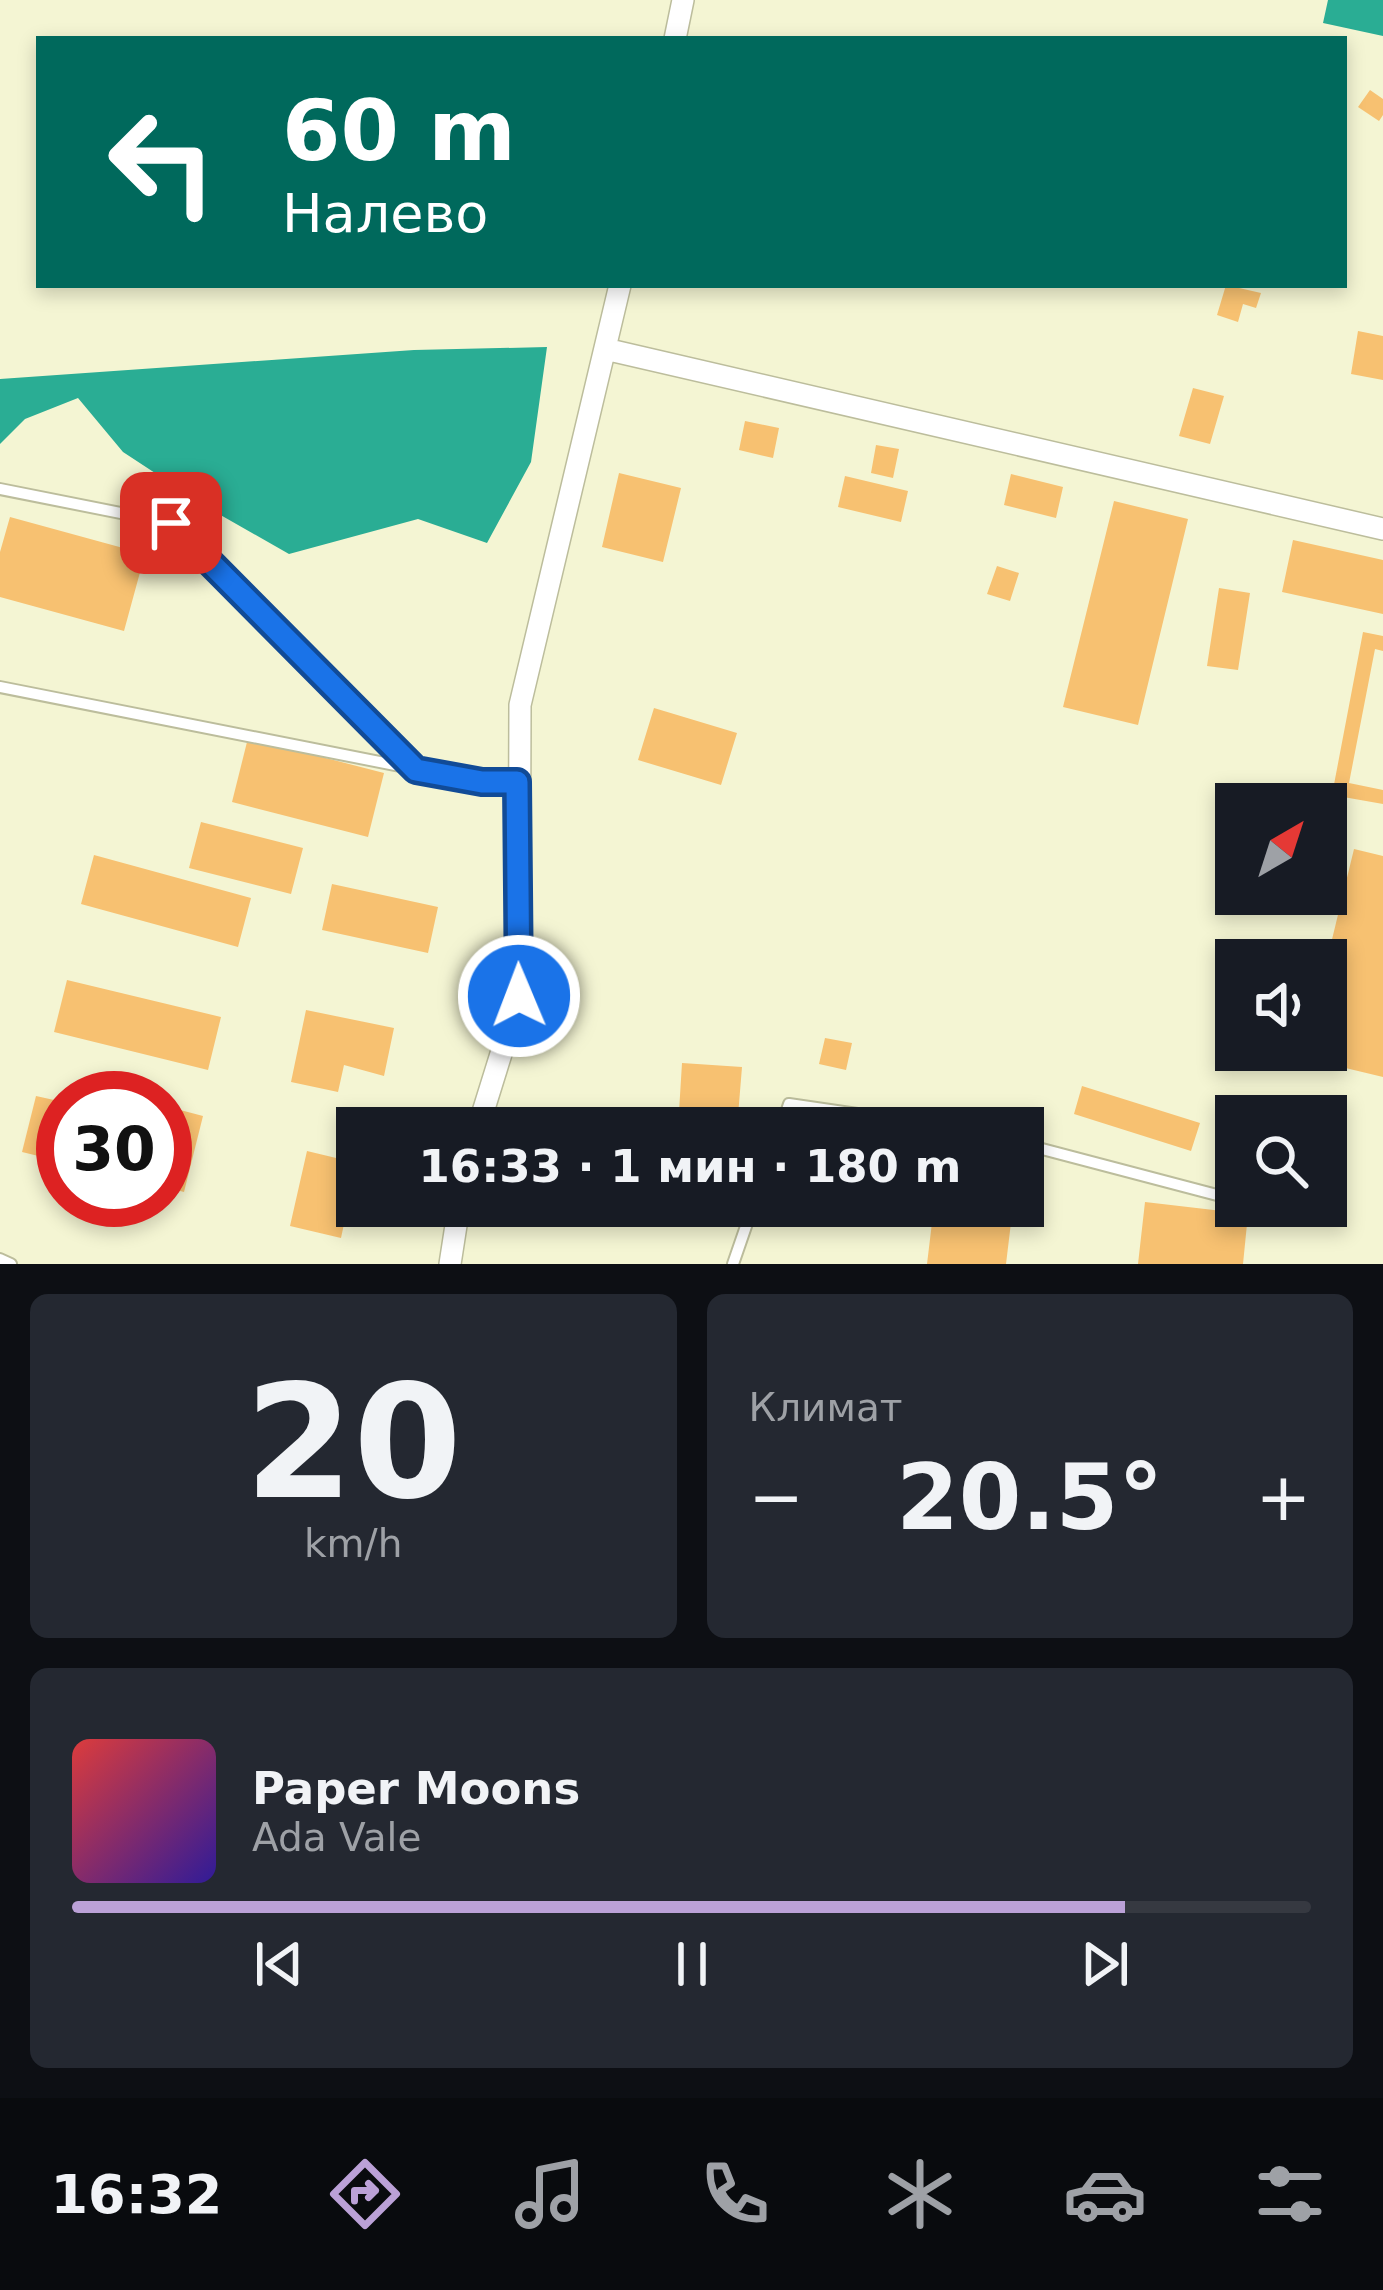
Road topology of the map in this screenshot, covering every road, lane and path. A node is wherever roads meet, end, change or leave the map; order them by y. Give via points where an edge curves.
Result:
1 (683, 0) edge
2 (676, 36) edge
3 (619, 288) edge
4 (605, 349) junction
5 (0, 489) edge
6 (1383, 529) edge
7 (0, 687) edge
8 (416, 770) junction
9 (517, 782) junction
10 (485, 1107) edge
11 (789, 1107) edge
12 (816, 1107) edge
13 (1044, 1150) edge
14 (1215, 1194) edge
15 (456, 1227) edge
16 (746, 1227) edge
17 (0, 1259) edge
18 (11, 1264) edge
19 (450, 1264) edge
20 (733, 1264) edge

1 - 2 street
3 - 4 street
4 - 6 street
4 - 9 street via 520,705
5 - 8 lane via 171,523
7 - 8 lane
8 - 9 lane
9 - 10 street via 519,996
11 - 12 lane
13 - 14 lane
15 - 19 street
16 - 20 lane
17 - 18 lane

